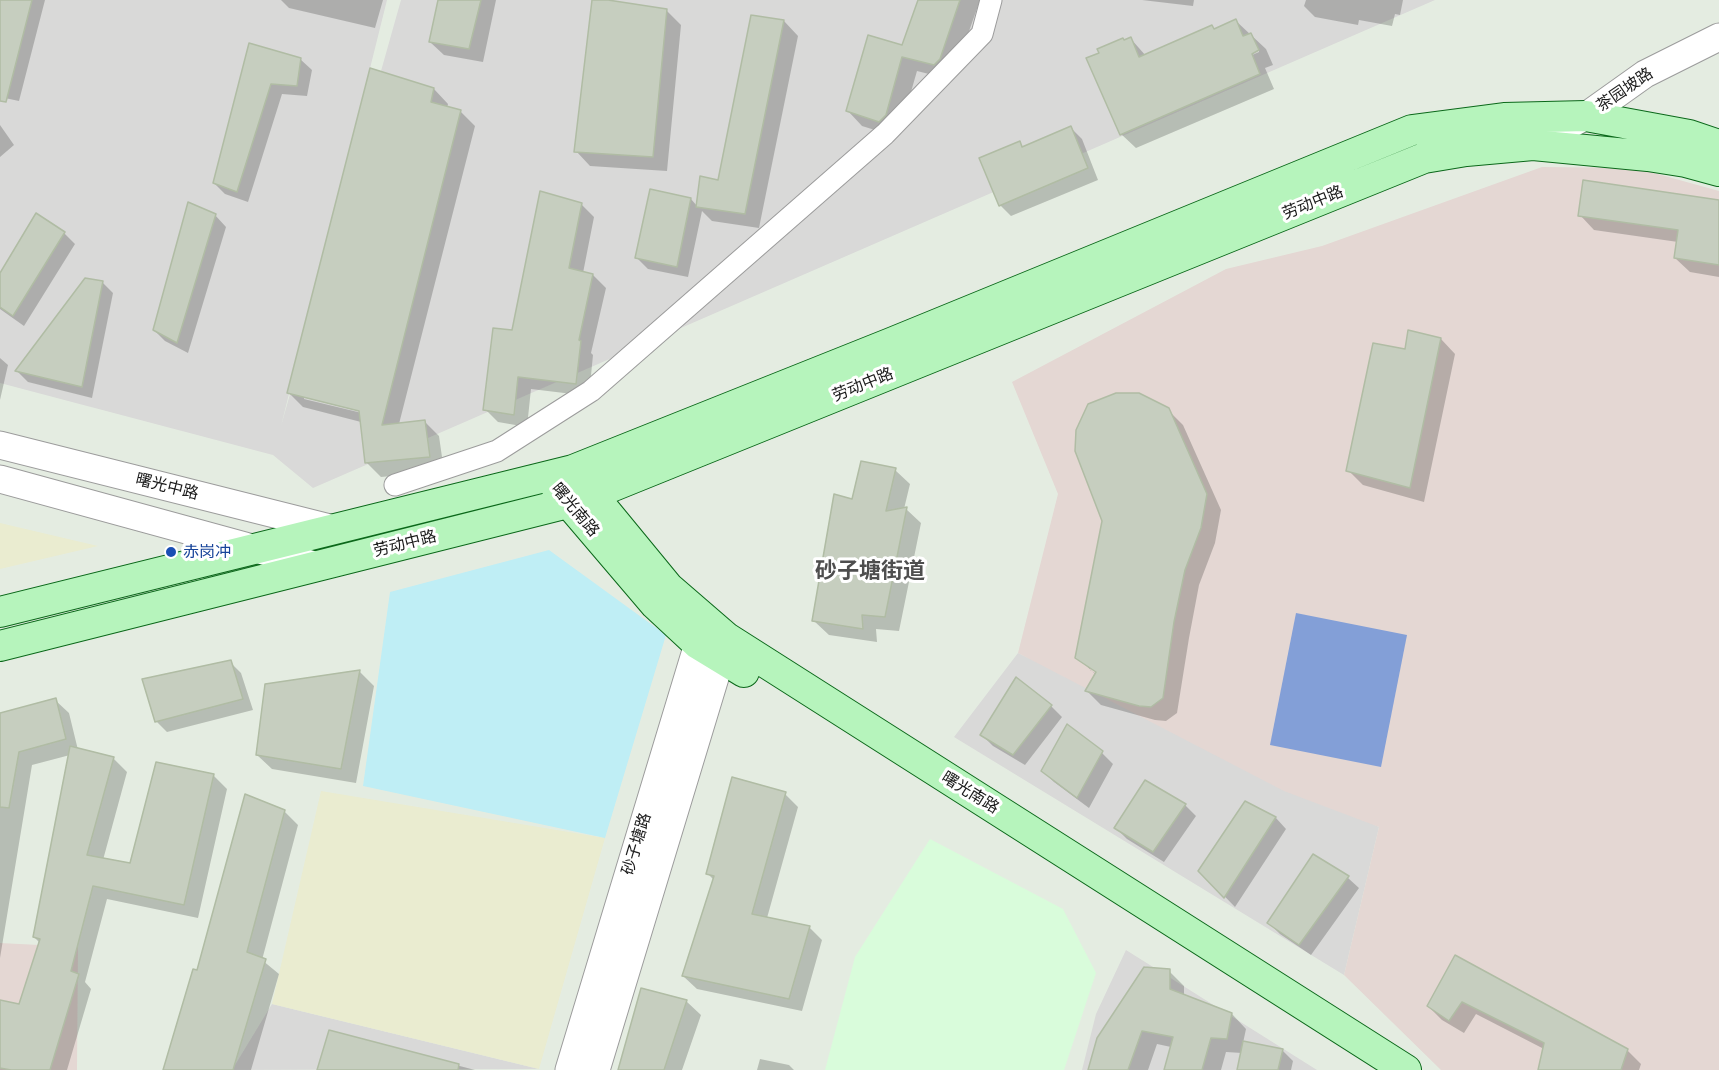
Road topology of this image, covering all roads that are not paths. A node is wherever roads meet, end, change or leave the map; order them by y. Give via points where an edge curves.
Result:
1 (991, 0) edge
2 (1719, 37) edge
3 (1586, 116) junction
4 (1533, 145) junction
5 (1719, 145) edge
6 (1719, 171) edge
7 (0, 445) edge
8 (560, 473) junction
9 (0, 479) edge
10 (395, 484) dead end
11 (579, 499) junction
12 (334, 529) junction
13 (257, 548) junction
14 (318, 566) junction
15 (0, 612) edge
16 (712, 639) junction
17 (0, 646) edge
18 (569, 1070) edge
19 (596, 1070) edge
20 (1370, 1070) edge
21 (1406, 1070) edge

1 - 10 street via 982,34 885,134 591,391 498,451
2 - 3 street, 茶园坡路 via 1645,74
3 - 4 street, 茶园坡路
3 - 5 main road, 劳动中路 via 1689,135
3 - 8 main road, 劳动中路 via 1504,118 1412,130 891,343
4 - 6 main road, 劳动中路 via 1648,156
4 - 11 main road, 劳动中路 via 1424,158
7 - 12 street, 曙光中路
8 - 11 main road, 曙光南路
8 - 12 main road, 劳动中路
9 - 13 street
11 - 14 main road, 劳动中路
11 - 16 main road, 曙光南路 via 655,604
12 - 13 main road, 劳动中路
13 - 14 street
13 - 15 main road, 劳动中路
14 - 17 main road, 劳动中路
16 - 18 street, 砂子塘路
16 - 19 street, 砂子塘路
16 - 20 main road, 曙光南路
16 - 21 main road, 曙光南路

